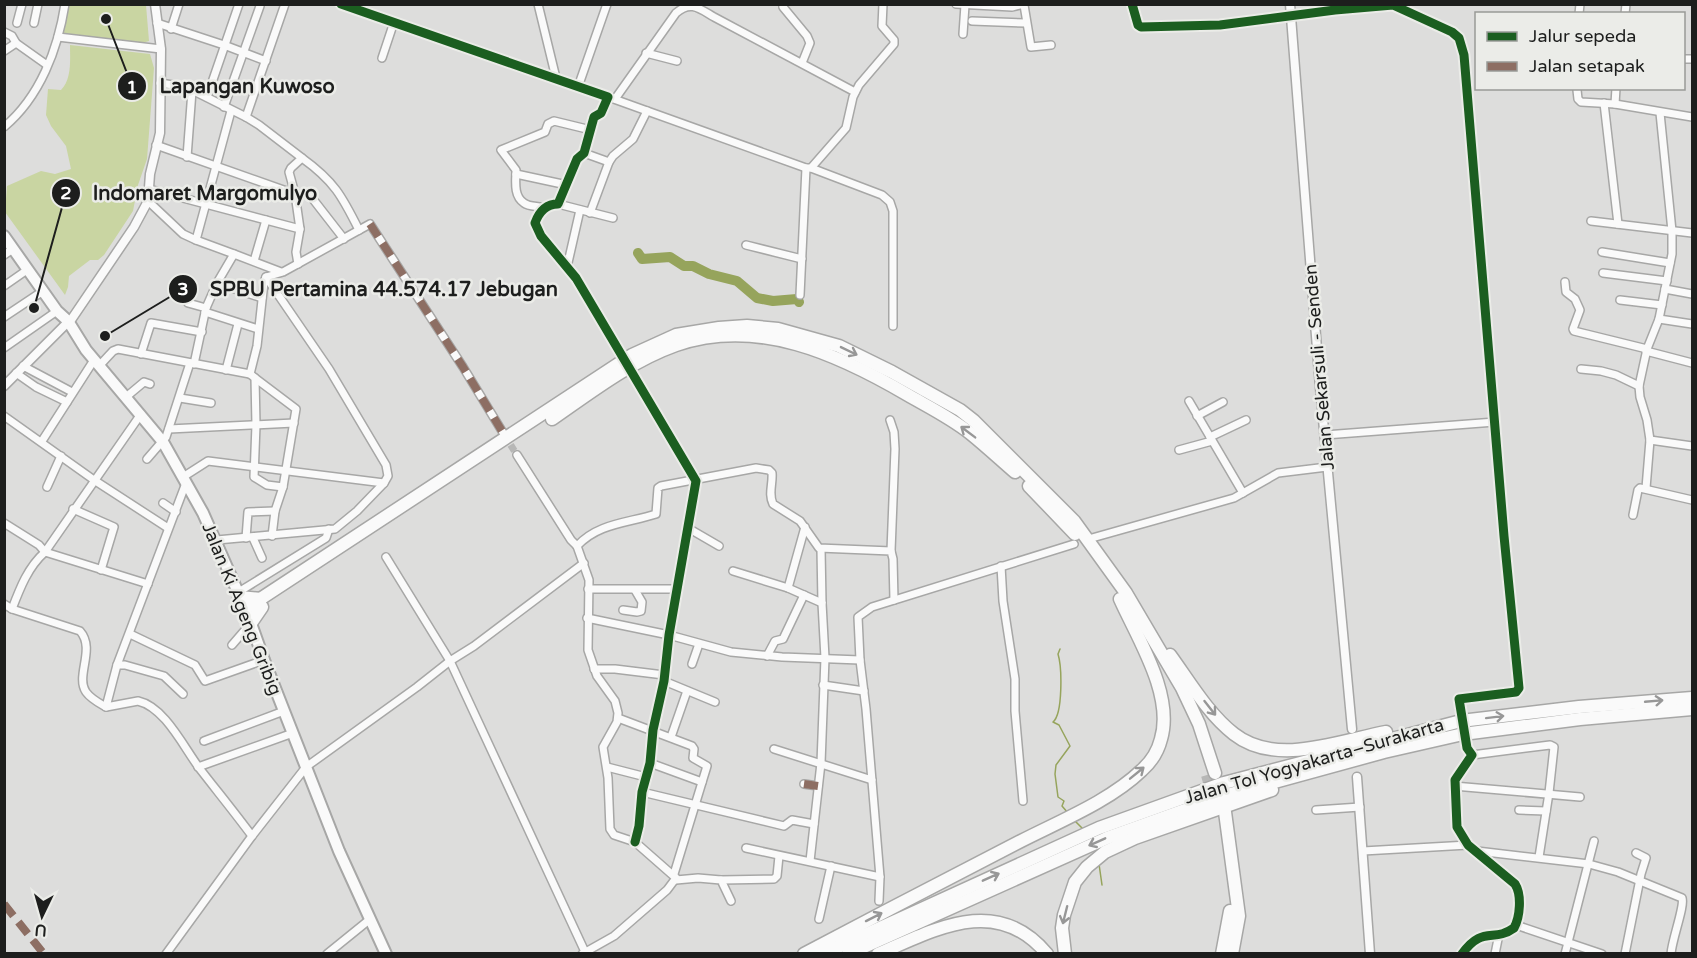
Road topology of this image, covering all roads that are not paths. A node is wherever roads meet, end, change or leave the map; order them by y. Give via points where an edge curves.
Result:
1 (22, 4) edge
2 (38, 4) edge
3 (64, 4) edge
4 (155, 4) edge
5 (179, 4) edge
6 (239, 4) edge
7 (285, 4) edge
8 (341, 4) edge
9 (538, 4) edge
10 (606, 4) edge
11 (883, 4) edge
12 (956, 4) edge
13 (1132, 4) edge
14 (1290, 4) edge
15 (965, 5) edge
16 (1024, 5) edge
17 (260, 6) edge
18 (783, 7) dead end
19 (1291, 16) junction
20 (972, 21) dead end
21 (394, 22) junction
22 (17, 23) dead end
23 (34, 23) dead end
24 (157, 23) junction
25 (1026, 23) junction
26 (171, 29) junction
27 (4, 32) edge
28 (963, 34) dead end
29 (58, 37) junction
30 (16, 43) junction
31 (224, 45) junction
32 (1052, 45) dead end
33 (160, 49) junction
34 (4, 51) edge
35 (244, 52) junction
36 (646, 53) junction
37 (382, 58) dead end
38 (266, 61) junction
39 (677, 61) dead end
40 (802, 63) junction
41 (47, 65) junction
42 (556, 78) junction
43 (160, 83) junction
44 (579, 87) junction
45 (192, 90) junction
46 (1577, 90) edge
47 (1616, 90) edge
48 (855, 92) junction
49 (207, 97) junction
50 (612, 98) junction
51 (1604, 103) junction
52 (1615, 104) junction
53 (228, 109) junction
54 (647, 111) junction
55 (1660, 113) junction
56 (246, 117) junction
57 (1692, 117) edge
58 (4, 127) edge
59 (591, 130) junction
60 (156, 146) junction
61 (584, 153) junction
62 (187, 158) junction
63 (302, 158) junction
64 (609, 162) junction
65 (215, 167) junction
66 (809, 168) junction
67 (516, 174) junction
68 (567, 185) junction
69 (149, 189) junction
70 (295, 194) junction
71 (148, 201) junction
72 (206, 204) junction
73 (558, 204) junction
74 (544, 208) junction
75 (580, 210) junction
76 (590, 213) junction
77 (613, 218) dead end
78 (266, 220) junction
79 (1591, 221) dead end
80 (1618, 224) junction
81 (300, 229) junction
82 (359, 231) junction
83 (1672, 231) junction
84 (1692, 233) edge
85 (4, 236) edge
86 (344, 239) junction
87 (196, 240) junction
88 (746, 245) dead end
89 (9, 252) edge
90 (1602, 252) dead end
91 (234, 254) junction
92 (802, 259) junction
93 (254, 261) junction
94 (1670, 263) junction
95 (298, 264) junction
96 (567, 267) junction
97 (27, 270) junction
98 (283, 272) junction
99 (1603, 273) dead end
100 (266, 277) junction
101 (1667, 281) junction
102 (1565, 282) dead end
103 (217, 284) junction
104 (4, 286) edge
105 (1665, 289) junction
106 (43, 291) junction
107 (1692, 294) edge
108 (800, 295) dead end
109 (262, 298) junction
110 (1620, 300) dead end
111 (188, 303) dead end
112 (1662, 305) junction
113 (206, 310) junction
114 (57, 311) junction
115 (4, 317) edge
116 (1659, 319) junction
117 (69, 321) junction
118 (238, 324) junction
119 (1692, 324) edge
120 (893, 326) dead end
121 (258, 329) junction
122 (202, 332) junction
123 (4, 348) edge
124 (1646, 350) junction
125 (141, 354) junction
126 (623, 356) dead end
127 (97, 363) junction
128 (192, 363) junction
129 (1692, 363) edge
130 (23, 366) junction
131 (1581, 369) dead end
132 (226, 370) junction
133 (16, 373) junction
134 (253, 376) junction
135 (635, 377) dead end
136 (150, 384) dead end
137 (4, 386) edge
138 (1639, 386) junction
139 (72, 393) junction
140 (126, 397) junction
141 (180, 398) junction
142 (1189, 401) dead end
143 (67, 402) junction
144 (1223, 402) dead end
145 (211, 403) dead end
146 (141, 414) junction
147 (4, 416) edge
148 (1197, 416) junction
149 (890, 420) dead end
150 (1246, 420) dead end
151 (1495, 422) junction
152 (294, 423) junction
153 (256, 425) junction
154 (169, 429) junction
155 (1325, 435) junction
156 (505, 436) tunnel mouth
157 (1211, 439) junction
158 (1650, 440) junction
159 (42, 441) junction
160 (162, 442) junction
161 (1692, 446) edge
162 (1179, 450) dead end
163 (517, 455) tunnel mouth
164 (61, 456) junction
165 (147, 459) dead end
166 (254, 467) junction
167 (1327, 467) junction
168 (286, 471) junction
169 (94, 480) junction
170 (184, 480) junction
171 (696, 481) junction
172 (384, 483) junction
173 (47, 487) dead end
174 (283, 487) junction
175 (1646, 488) junction
176 (1243, 493) junction
177 (1692, 500) edge
178 (163, 503) dead end
179 (73, 509) junction
180 (275, 511) junction
181 (176, 512) junction
182 (1633, 515) dead end
183 (6, 527) edge
184 (805, 527) junction
185 (168, 528) junction
186 (688, 528) junction
187 (329, 529) junction
188 (272, 536) junction
189 (250, 538) junction
190 (1092, 538) dead end
191 (217, 540) junction
192 (1074, 544) dead end
193 (577, 546) junction
194 (719, 546) dead end
195 (821, 549) junction
196 (891, 551) junction
197 (45, 552) junction
198 (386, 557) dead end
199 (262, 558) dead end
200 (584, 563) junction
201 (1001, 566) junction
202 (101, 570) junction
203 (733, 571) dead end
204 (148, 584) junction
205 (788, 588) junction
206 (588, 589) junction
207 (635, 590) junction
208 (677, 590) junction
209 (238, 595) junction
210 (804, 595) junction
211 (1123, 596) junction
212 (894, 600) junction
213 (261, 603) junction
214 (822, 603) junction
215 (4, 604) edge
216 (12, 609) junction
217 (623, 610) dead end
218 (248, 616) junction
219 (587, 618) junction
220 (130, 634) junction
221 (669, 635) junction
222 (699, 644) junction
223 (232, 645) dead end
224 (766, 656) junction
225 (825, 658) junction
226 (264, 660) junction
227 (860, 660) junction
228 (450, 661) junction
229 (692, 664) dead end
230 (117, 665) junction
231 (594, 669) junction
232 (664, 678) junction
233 (823, 685) junction
234 (687, 691) junction
235 (864, 691) junction
236 (183, 694) dead end
237 (1692, 698) edge
238 (715, 702) dead end
239 (106, 707) junction
240 (1692, 709) edge
241 (1617, 710) junction
242 (284, 711) junction
243 (1579, 713) junction
244 (1460, 714) junction
245 (618, 718) junction
246 (1352, 729) dead end
247 (653, 730) junction
248 (293, 733) junction
249 (671, 737) junction
250 (204, 741) dead end
251 (774, 749) dead end
252 (1384, 753) junction
253 (650, 763) junction
254 (821, 763) junction
255 (198, 767) junction
256 (306, 767) junction
257 (607, 767) junction
258 (1211, 774) tunnel mouth
259 (646, 777) junction
260 (1357, 777) dead end
261 (873, 780) junction
262 (702, 782) junction
263 (804, 784) dead end
264 (818, 786) junction
265 (1454, 786) junction
266 (642, 792) junction
267 (1549, 793) junction
268 (1580, 797) dead end
269 (1023, 801) dead end
270 (694, 806) junction
271 (1360, 807) junction
272 (1316, 810) dead end
273 (1519, 810) dead end
274 (1546, 811) junction
275 (814, 824) junction
276 (252, 836) junction
277 (1594, 841) dead end
278 (634, 842) junction
279 (1468, 845) junction
280 (746, 849) dead end
281 (1363, 851) junction
282 (1476, 851) junction
283 (1636, 853) dead end
284 (779, 856) junction
285 (1539, 857) junction
286 (810, 861) junction
287 (1589, 864) junction
288 (831, 866) junction
289 (675, 877) junction
290 (880, 877) junction
291 (721, 880) junction
292 (1639, 880) junction
293 (731, 901) dead end
294 (879, 901) dead end
295 (369, 920) junction
296 (819, 920) dead end
297 (1516, 925) junction
298 (1499, 934) junction
299 (1568, 941) junction
300 (168, 953) edge
301 (585, 953) edge
302 (327, 954) edge
303 (386, 954) edge
304 (804, 954) edge
305 (823, 954) edge
306 (848, 954) edge
307 (878, 954) edge
308 (1047, 954) edge
309 (1065, 954) edge
310 (1222, 954) edge
311 (1232, 954) edge
312 (1371, 954) edge
313 (1462, 954) edge
314 (1495, 954) edge
315 (1565, 954) edge
316 (1602, 954) edge
317 (1624, 954) edge
318 (1671, 954) edge

1 - 22 street
2 - 23 street
3 - 29 street
4 - 24 street
5 - 26 street
6 - 31 street
7 - 38 street
8 - 21 street
9 - 42 street
10 - 44 street
11 - 48 street via 882,26 895,42
12 - 15 street
13 - 19 street via 1138,25 1143,27 1220,25
14 - 19 street, Jalan Sekarsuli - Senden
15 - 16 street
15 - 28 street
16 - 25 street
17 - 35 street
18 - 40 street via 810,42
19 - 151 street via 1393,5 1452,32 1461,42
19 - 155 street, Jalan Sekarsuli - Senden
20 - 25 street
21 - 37 street
21 - 42 street
24 - 26 street
24 - 33 street
25 - 32 street via 1031,47
26 - 31 street
27 - 30 street
29 - 33 street
29 - 41 street
30 - 34 street
30 - 41 street
31 - 35 street
31 - 49 street
33 - 43 street
35 - 38 street
35 - 53 street
36 - 39 street
36 - 40 street via 676,13 689,5
36 - 50 street
38 - 56 street
40 - 48 street
41 - 58 street via 26,105
42 - 44 street
43 - 45 street
43 - 60 street via 160,133
44 - 50 street
45 - 49 street
45 - 62 street
46 - 51 street via 1581,102
47 - 52 street
48 - 66 street via 846,128
49 - 53 street
50 - 54 street
50 - 59 street via 594,117
51 - 52 street
51 - 80 street
52 - 55 street
53 - 56 street
53 - 65 street
54 - 64 street via 630,143
54 - 66 street
55 - 57 street
55 - 83 street
56 - 63 street
59 - 61 street
59 - 67 street via 554,121 545,132 501,150
60 - 62 street
60 - 69 street
61 - 64 street
61 - 68 street via 577,159
62 - 65 street
63 - 70 street via 288,172
63 - 82 street via 329,179
64 - 76 street
65 - 70 street
65 - 72 street
66 - 92 street
66 - 120 street via 882,195 890,202
67 - 68 street
67 - 74 street via 515,187 522,202
68 - 73 street
69 - 71 street
69 - 72 street
70 - 81 street
70 - 86 street via 309,194
71 - 87 street via 183,234
71 - 117 street
72 - 78 street
72 - 87 street
73 - 74 street
73 - 75 street
74 - 96 street via 536,219 537,230
75 - 76 street
75 - 96 street
76 - 77 street
78 - 81 street
78 - 93 street
79 - 80 street
80 - 83 street
81 - 95 street
82 - 86 street
82 - 156 street via 370,224 375,231
83 - 84 street
83 - 94 street
85 - 89 main road, Jalan Ki Ageng Gribig
86 - 95 street
87 - 91 street
88 - 92 street
89 - 97 main road, Jalan Ki Ageng Gribig
90 - 94 street
91 - 93 street
91 - 103 street
92 - 108 street
93 - 98 street
94 - 101 street
95 - 98 street
96 - 126 street
97 - 104 street
97 - 106 main road, Jalan Ki Ageng Gribig
98 - 100 street
99 - 101 street
100 - 109 street
100 - 172 street via 329,369 386,465 388,476
101 - 105 street
102 - 124 street via 1566,292 1580,310 1574,331
103 - 109 street
103 - 113 street
105 - 107 street
105 - 112 street
106 - 114 main road, Jalan Ki Ageng Gribig
106 - 115 street
109 - 121 street
110 - 112 street
111 - 113 street
112 - 116 street
113 - 118 street
113 - 122 street
114 - 117 main road, Jalan Ki Ageng Gribig
114 - 123 street
116 - 119 street
116 - 124 street
117 - 127 main road, Jalan Ki Ageng Gribig
117 - 130 street
118 - 121 street
118 - 132 street
121 - 134 street
122 - 125 street via 151,323
122 - 128 street
124 - 129 street
124 - 138 street
125 - 127 street via 115,350
125 - 128 street
127 - 139 street
127 - 140 main road, Jalan Ki Ageng Gribig
128 - 132 street
128 - 141 street
130 - 133 street
130 - 139 street
131 - 138 street via 1616,375
132 - 134 street
133 - 137 street
133 - 143 street
134 - 152 street via 296,409
134 - 153 street
135 - 171 street
136 - 140 street via 144,382
138 - 158 street
139 - 143 street
140 - 146 main road, Jalan Ki Ageng Gribig
141 - 145 street
141 - 154 street
142 - 148 street
143 - 159 street
144 - 148 street
146 - 160 main road, Jalan Ki Ageng Gribig
146 - 169 street
147 - 159 street
148 - 157 street
149 - 196 street via 895,449
150 - 157 street
151 - 155 street
151 - 244 street via 1519,688 1516,692 1459,699
152 - 153 street
152 - 168 street
153 - 154 street
153 - 166 street
154 - 160 street
155 - 167 street, Jalan Sekarsuli - Senden
157 - 162 street
157 - 176 street
158 - 161 street
158 - 175 street
159 - 164 street
160 - 165 street
160 - 170 main road, Jalan Ki Ageng Gribig
163 - 193 street
164 - 169 street
164 - 173 street
166 - 168 street
166 - 170 street via 208,461
166 - 174 street via 255,478
167 - 176 street via 1272,475
167 - 246 street, Jalan Sekarsuli - Senden
168 - 172 street
168 - 174 street
169 - 179 street
169 - 185 street
170 - 181 street
170 - 191 main road, Jalan Ki Ageng Gribig
171 - 184 street via 767,469 773,476 772,502
171 - 186 street
171 - 193 street via 661,486 656,514 602,528
172 - 187 street via 338,527
174 - 180 street
175 - 177 street
175 - 182 street via 1638,490
176 - 190 street
178 - 181 street
179 - 197 street
179 - 202 street via 114,527
180 - 188 street
180 - 189 street via 248,512
181 - 185 street
183 - 197 street
184 - 195 street
184 - 205 street
185 - 204 street
186 - 194 street
186 - 208 street
187 - 188 street
187 - 209 street via 326,538
188 - 189 street
189 - 191 street
189 - 199 street
191 - 209 main road, Jalan Ki Ageng Gribig
192 - 201 street
193 - 200 street
195 - 196 street
195 - 214 street
196 - 212 street
197 - 202 street
197 - 216 street via 29,571
198 - 228 street
200 - 206 street
200 - 228 street
201 - 212 street
201 - 269 street via 1014,668
202 - 204 street
203 - 205 street
204 - 220 street
205 - 210 street
206 - 207 street
206 - 219 street
207 - 208 street
207 - 217 street via 642,602 641,610
208 - 221 street
209 - 213 highway
209 - 218 main road, Jalan Ki Ageng Gribig
210 - 214 street
210 - 224 street via 783,639 775,641
211 - 213 highway via 1065,524 1019,476 956,423 880,379 823,352 766,336 721,335 679,344 641,360
211 -> 244 highway via 1220,721 1233,734 1259,747 1315,747
211 - 258 highway via 1174,690
304 -> 211 highway via 1094,803 1142,770 1154,756 1165,719 1158,684
212 - 227 street via 858,617
213 - 218 highway
214 - 225 street
215 - 216 street
216 - 239 street via 83,634 84,688
218 - 223 street
218 - 226 main road, Jalan Ki Ageng Gribig
219 - 221 street
219 - 231 street via 587,646
220 - 226 street via 195,665 205,681
220 - 230 street
221 - 222 street
221 - 232 street
222 - 224 street
222 - 229 street
224 - 225 street
225 - 227 street
225 - 233 street
226 - 242 main road, Jalan Ki Ageng Gribig
227 - 235 street
228 - 256 street
228 - 301 street
230 - 236 street via 164,676
230 - 239 street
231 - 232 street
231 - 245 street via 615,701
232 - 234 street
232 - 247 street
233 - 235 street
233 - 254 street
234 - 238 street
234 - 249 street
235 - 261 street
241 -> 237 highway, Jalan Tol Yogyakarta–Surakarta
239 - 255 street via 144,702 174,731
240 - 241 highway, Jalan Tol Yogyakarta–Surakarta
241 - 243 highway, Jalan Tol Yogyakarta–Surakarta
242 - 248 main road, Jalan Ki Ageng Gribig
242 - 250 street
244 -> 243 highway, Jalan Tol Yogyakarta–Surakarta
243 - 252 highway, Jalan Tol Yogyakarta–Surakarta
305 -> 244 highway, Jalan Tol Yogyakarta–Surakarta via 1099,828 1204,789
245 - 247 street
245 - 257 street via 603,744
247 - 249 street
247 - 253 street
248 - 255 street
248 - 256 main road, Jalan Ki Ageng Gribig
249 - 262 street via 694,747 693,758 707,765
251 - 254 street
252 -> 306 highway, Jalan Tol Yogyakarta–Surakarta via 1207,801 1107,838
252 -> 309 highway via 1210,811 1106,852 1075,882 1062,928
253 - 259 street
253 - 262 street
254 - 261 street
254 - 264 street
255 - 276 street
256 - 276 street
256 - 295 main road, Jalan Ki Ageng Gribig
257 - 259 street
257 - 278 street via 610,829 614,835
259 - 266 street
260 - 271 street
261 - 290 street
262 - 270 street
263 - 264 street
264 - 275 street
265 - 267 street
265 - 267 street via 1469,751 1550,745 1554,751
265 - 279 street via 1457,827
266 - 270 street
266 - 278 street
267 - 268 street
267 - 274 street
270 - 275 street via 784,826 791,820
270 - 289 street
271 - 272 street
271 - 281 street
273 - 274 street
274 - 285 street
275 - 286 street
276 - 300 street
277 - 287 street
278 - 289 street
279 - 281 street
279 - 282 street
280 - 284 street
281 - 312 street
282 - 285 street
282 - 297 street via 1518,887
283 - 292 street via 1646,858
284 - 286 street
284 - 291 street via 774,879
285 - 287 street
286 - 288 street
287 - 292 street
287 - 299 street
288 - 290 street
288 - 296 street
289 - 291 street
289 - 301 street via 667,890 614,936
290 - 294 street
291 - 293 street
292 - 317 street
292 - 318 street via 1684,900
295 - 302 street
295 - 303 main road, Jalan Ki Ageng Gribig
297 - 298 street
297 - 299 street
298 - 313 street via 1476,938
298 - 314 street
299 - 315 street
299 - 316 street
307 - 308 highway via 934,930 981,920 1003,922 1027,934
310 - 311 highway via 1231,916 1221,813 1239,916

